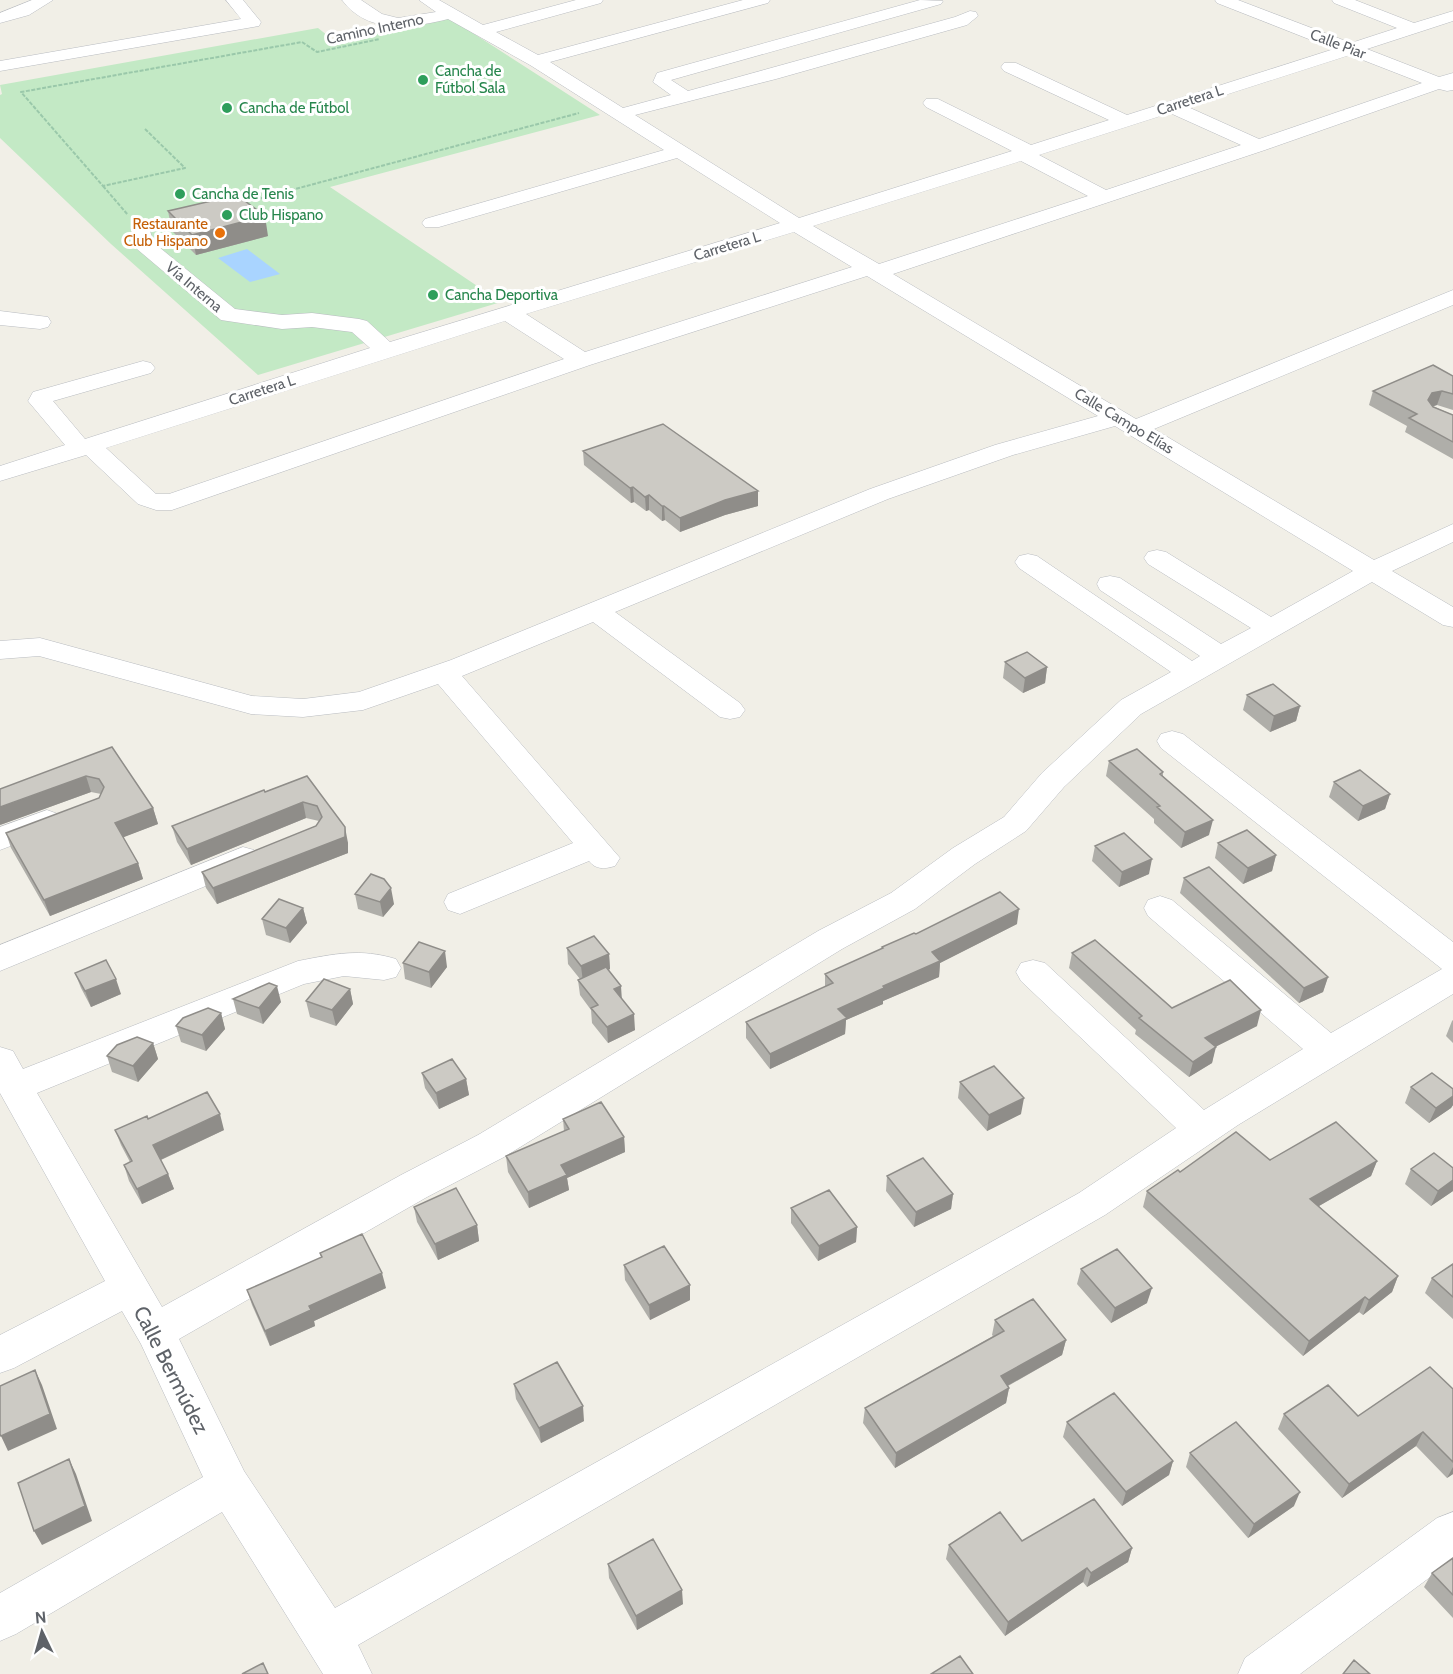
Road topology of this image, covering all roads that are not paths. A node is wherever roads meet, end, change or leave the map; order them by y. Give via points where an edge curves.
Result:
1 (45, 0) edge
2 (234, 0) edge
3 (350, 0) edge
4 (429, 0) edge
5 (595, 0) edge
6 (762, 0) edge
7 (934, 0) edge
8 (1223, 0) edge
9 (1340, 0) edge
10 (451, 13) junction
11 (1453, 16) edge
12 (0, 18) edge
13 (1411, 20) junction
14 (483, 30) junction
15 (0, 49) edge
16 (1351, 49) junction
17 (54, 56) junction
18 (536, 61) junction
19 (0, 66) edge
20 (1010, 67) dead end
21 (1448, 83) edge
22 (686, 97) junction
23 (932, 103) dead end
24 (1172, 106) junction
25 (619, 114) junction
26 (1126, 121) junction
27 (1258, 146) junction
28 (680, 151) junction
29 (1025, 153) junction
30 (1105, 197) junction
31 (432, 223) dead end
32 (795, 224) junction
33 (141, 229) road end
34 (874, 270) junction
35 (1453, 297) edge
36 (507, 312) junction
37 (0, 318) edge
38 (40, 322) dead end
39 (335, 323) junction
40 (386, 350) junction
41 (363, 357) junction
42 (582, 360) junction
43 (144, 368) dead end
44 (1127, 423) junction
45 (85, 447) junction
46 (2, 471) edge
47 (1453, 532) edge
48 (1157, 558) dead end
49 (1028, 562) dead end
50 (1374, 570) junction
51 (1110, 584) dead end
52 (596, 611) junction
53 (1453, 619) edge
54 (1272, 629) junction
55 (0, 650) edge
56 (1221, 656) junction
57 (1190, 672) junction
58 (444, 673) junction
59 (730, 710) dead end
60 (1172, 741) dead end
61 (71, 812) edge
62 (0, 838) edge
63 (274, 845) edge
64 (460, 902) dead end
65 (1160, 908) dead end
66 (0, 959) edge
67 (1453, 960) edge
68 (384, 968) dead end
69 (1033, 972) dead end
70 (1453, 978) edge
71 (1328, 1050) junction
72 (10, 1092) edge
73 (1202, 1129) junction
74 (129, 1288) junction
75 (155, 1332) junction
76 (0, 1355) edge
77 (229, 1485) junction
78 (1453, 1533) edge
79 (0, 1618) edge
80 (328, 1637) junction
81 (349, 1674) edge
82 (1261, 1674) edge

1 - 12 street
2 - 17 street via 253,22
3 - 10 street via 391,24 408,24
4 - 10 street, Calle Campo Elías
5 - 14 street
6 - 18 street
7 - 22 street via 663,77 662,82
7 - 22 street via 970,17
8 - 16 street, Calle Piar
9 - 13 street via 1386,18
10 - 14 street, Calle Campo Elías
11 - 13 street, Carretera L
13 - 16 street, Carretera L
14 - 18 street, Calle Campo Elías
15 - 17 street via 44,43
16 - 21 street, Calle Piar
16 - 24 street, Carretera L
17 - 19 street
18 - 25 street, Calle Campo Elías
20 - 26 street
21 - 27 street
22 - 25 street
23 - 29 street
24 - 26 street, Carretera L
24 - 27 street
25 - 28 street, Calle Campo Elías
26 - 29 street, Carretera L
27 - 30 street
28 - 31 street
28 - 32 street, Calle Campo Elías
29 - 30 street
29 - 32 street, Carretera L
30 - 34 street
32 - 34 street, Calle Campo Elías
32 - 36 street, Carretera L
33 - 39 street, Vía Interna via 144,245 229,315
34 - 42 street
34 - 44 street, Calle Campo Elías
35 - 44 street
36 - 40 street, Carretera L
36 - 42 street
37 - 38 street
39 - 40 street via 359,326
39 - 41 street via 335,334
40 - 41 street, Carretera L
41 - 45 street, Carretera L
42 - 45 street via 172,502 147,500
43 - 45 street via 41,397 40,401
44 - 50 street, Calle Campo Elías
44 - 52 street via 1004,450 879,494
45 - 46 street, Carretera L
47 - 50 street
48 - 54 street
49 - 57 street
50 - 53 street, Calle Campo Elías
50 - 54 street
51 - 56 street
52 - 58 street
52 - 59 street
54 - 56 street
55 - 58 street via 40,647 251,705 277,707 363,701
56 - 57 street
57 - 75 street via 1131,707 1053,780 1016,824 903,901 830,940 491,1146
58 - 64 street via 599,852
60 - 67 street
61 - 62 street
63 - 66 street
65 - 71 street
68 - 72 street via 344,964 298,973
69 - 73 street
70 - 71 street
71 - 73 street
72 - 74 street, Calle Bermúdez
73 - 80 street via 1092,1204
74 - 75 street, Calle Bermúdez
74 - 76 street
75 - 77 street, Calle Bermúdez
77 - 79 street
77 - 80 street, Calle Bermúdez
78 - 82 street
80 - 81 street, Calle Bermúdez

